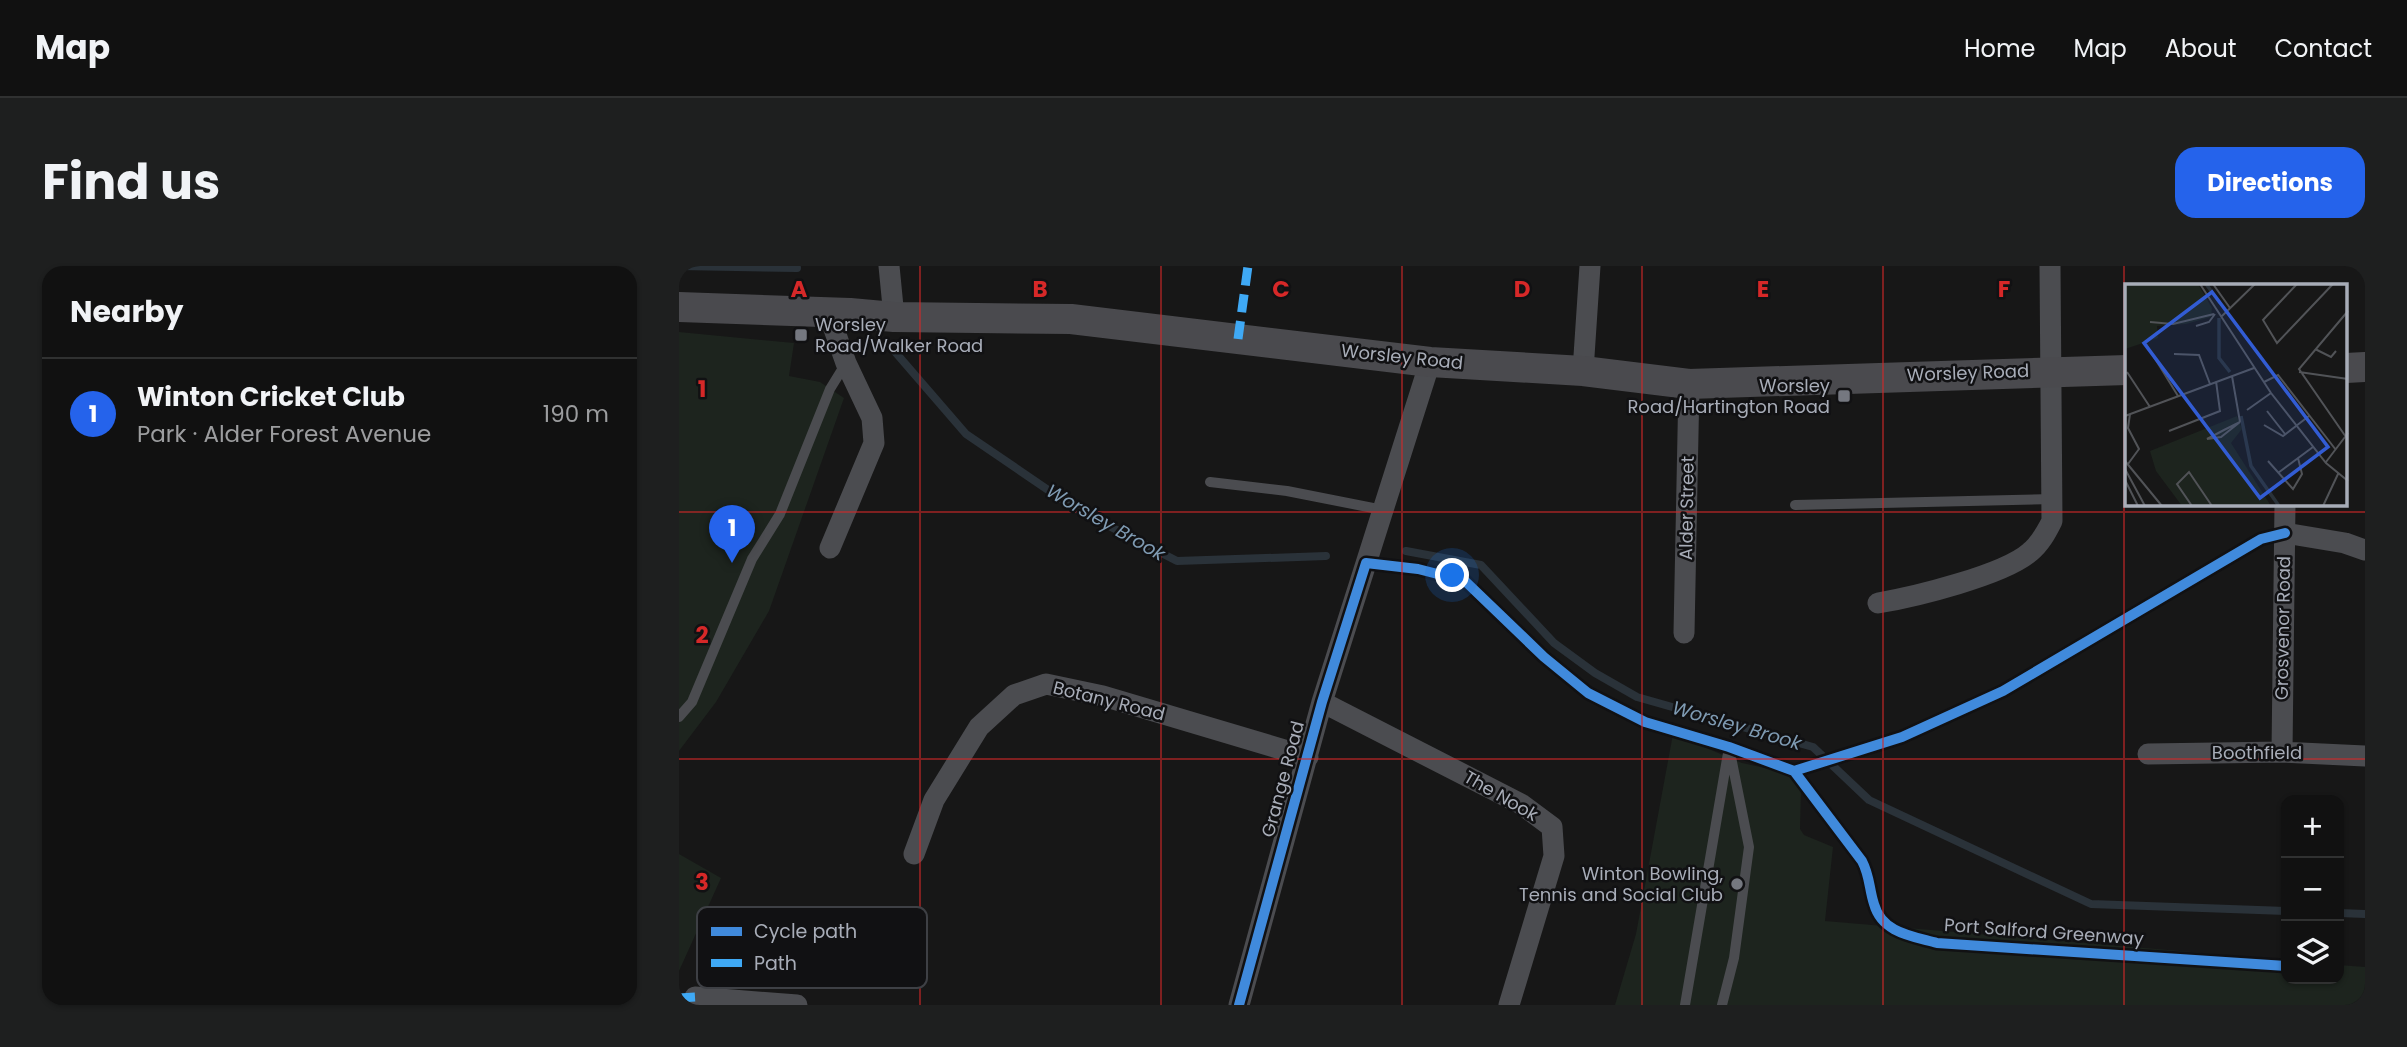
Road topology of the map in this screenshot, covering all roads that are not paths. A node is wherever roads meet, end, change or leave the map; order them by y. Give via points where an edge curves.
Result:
1 (889, 266) edge
2 (1590, 266) edge
3 (2050, 266) edge
4 (679, 307) edge
5 (828, 312) junction
6 (894, 317) junction
7 (1430, 362) junction
8 (846, 363) junction
9 (2347, 368) edge
10 (2365, 368) edge
11 (2051, 370) junction
12 (2125, 370) edge
13 (1583, 371) junction
14 (1689, 384) junction
15 (1210, 482) dead end
16 (2053, 499) junction
17 (1794, 505) dead end
18 (2285, 506) edge
19 (1383, 510) junction
20 (2285, 533) junction
21 (830, 548) dead end
22 (2365, 550) edge
23 (1366, 563) junction
24 (1878, 603) dead end
25 (1684, 633) dead end
26 (1322, 702) junction
27 (679, 717) edge
28 (1729, 747) junction
29 (2282, 752) junction
30 (2148, 754) dead end
31 (2365, 756) edge
32 (1308, 757) junction
33 (914, 854) dead end
34 (695, 997) dead end
35 (797, 1005) edge
36 (1239, 1005) edge
37 (1509, 1005) edge
38 (1685, 1005) edge
39 (1722, 1005) edge

1 - 6 street
2 - 13 street
3 - 11 street
4 - 5 main road, Worsley Road
5 - 6 main road, Worsley Road
5 - 8 street
6 - 7 main road, Worsley Road via 1071,319
7 - 13 main road, Worsley Road
7 - 19 street, Grange Road
8 - 21 street via 872,418 874,443
8 - 27 lane via 830,388 780,514 752,559 692,702
9 - 10 main road
11 - 12 main road, Worsley Road
11 - 14 main road, Worsley Road
11 - 16 street
13 - 14 main road, Worsley Road
14 - 25 street, Alder Street
15 - 19 lane
16 - 17 lane
16 - 24 street via 2052,522 2043,538 2015,563
18 - 20 street, Grosvenor Road
19 - 23 street, Grange Road
20 - 22 street
20 - 29 street, Grosvenor Road
23 - 26 street, Grange Road
23 - 28 lane via 1465,581 1588,693 1645,722
26 - 32 street, Grange Road
26 - 37 street, The Nook via 1521,804 1552,827 1554,856
28 - 38 lane
28 - 39 lane via 1749,847 1734,958
29 - 30 street, Boothfield
29 - 31 street, Boothfield
32 - 33 street, Botany Road via 1103,696 1046,684 1014,695 979,727 934,800
32 - 36 street, Grange Road
34 - 35 street

